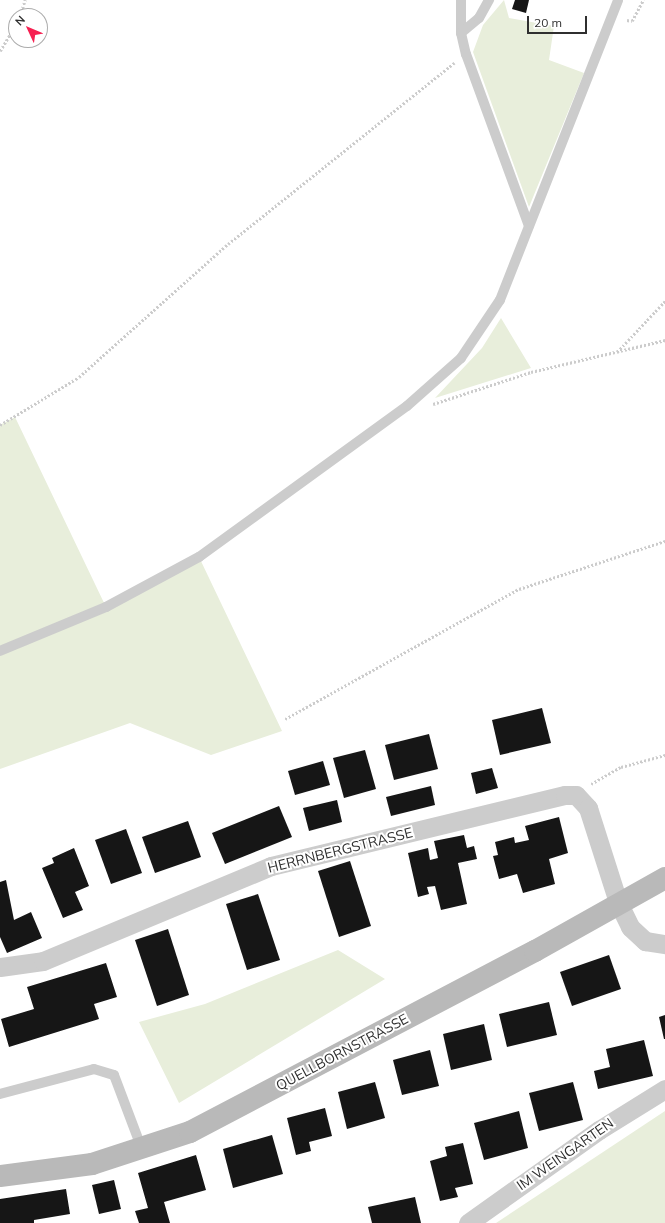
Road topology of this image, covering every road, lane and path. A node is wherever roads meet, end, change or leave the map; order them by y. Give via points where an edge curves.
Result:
1 (461, 0) edge
2 (489, 0) edge
3 (618, 0) edge
4 (461, 33) junction
5 (8, 38) edge
6 (0, 51) edge
7 (466, 54) junction
8 (529, 226) junction
9 (665, 301) edge
10 (665, 340) edge
11 (617, 352) junction
12 (407, 406) junction
13 (0, 426) edge
14 (665, 541) edge
15 (0, 651) edge
16 (285, 719) dead end
17 (665, 755) edge
18 (576, 794) junction
19 (665, 878) edge
20 (618, 902) junction
21 (665, 944) edge
22 (0, 966) edge
23 (665, 1089) edge
24 (0, 1094) edge
25 (143, 1151) junction
26 (0, 1176) edge
27 (468, 1223) edge

1 - 4 lane
2 - 4 lane via 479,18
3 - 8 lane
4 - 7 lane
5 - 6 path
7 - 8 lane
7 - 13 path via 228,244 79,377
8 - 12 lane via 500,300 482,332 461,358
9 - 11 path
10 - 11 path
11 - 12 path via 531,372 431,405
12 - 15 lane via 199,557 106,607
14 - 16 path via 519,589
17 - 18 path via 610,772
18 - 20 street via 588,808
18 - 22 street, HERRNBERGSTRASSE via 271,866 43,961
19 - 20 main road, QUELLBORNSTRASSE
20 - 21 street via 630,927 644,941
20 - 25 main road, QUELLBORNSTRASSE via 535,951 190,1132
23 - 27 street, IM WEINGARTEN via 599,1130
24 - 25 lane via 94,1069 114,1075
25 - 26 main road, QUELLBORNSTRASSE via 48,1172

